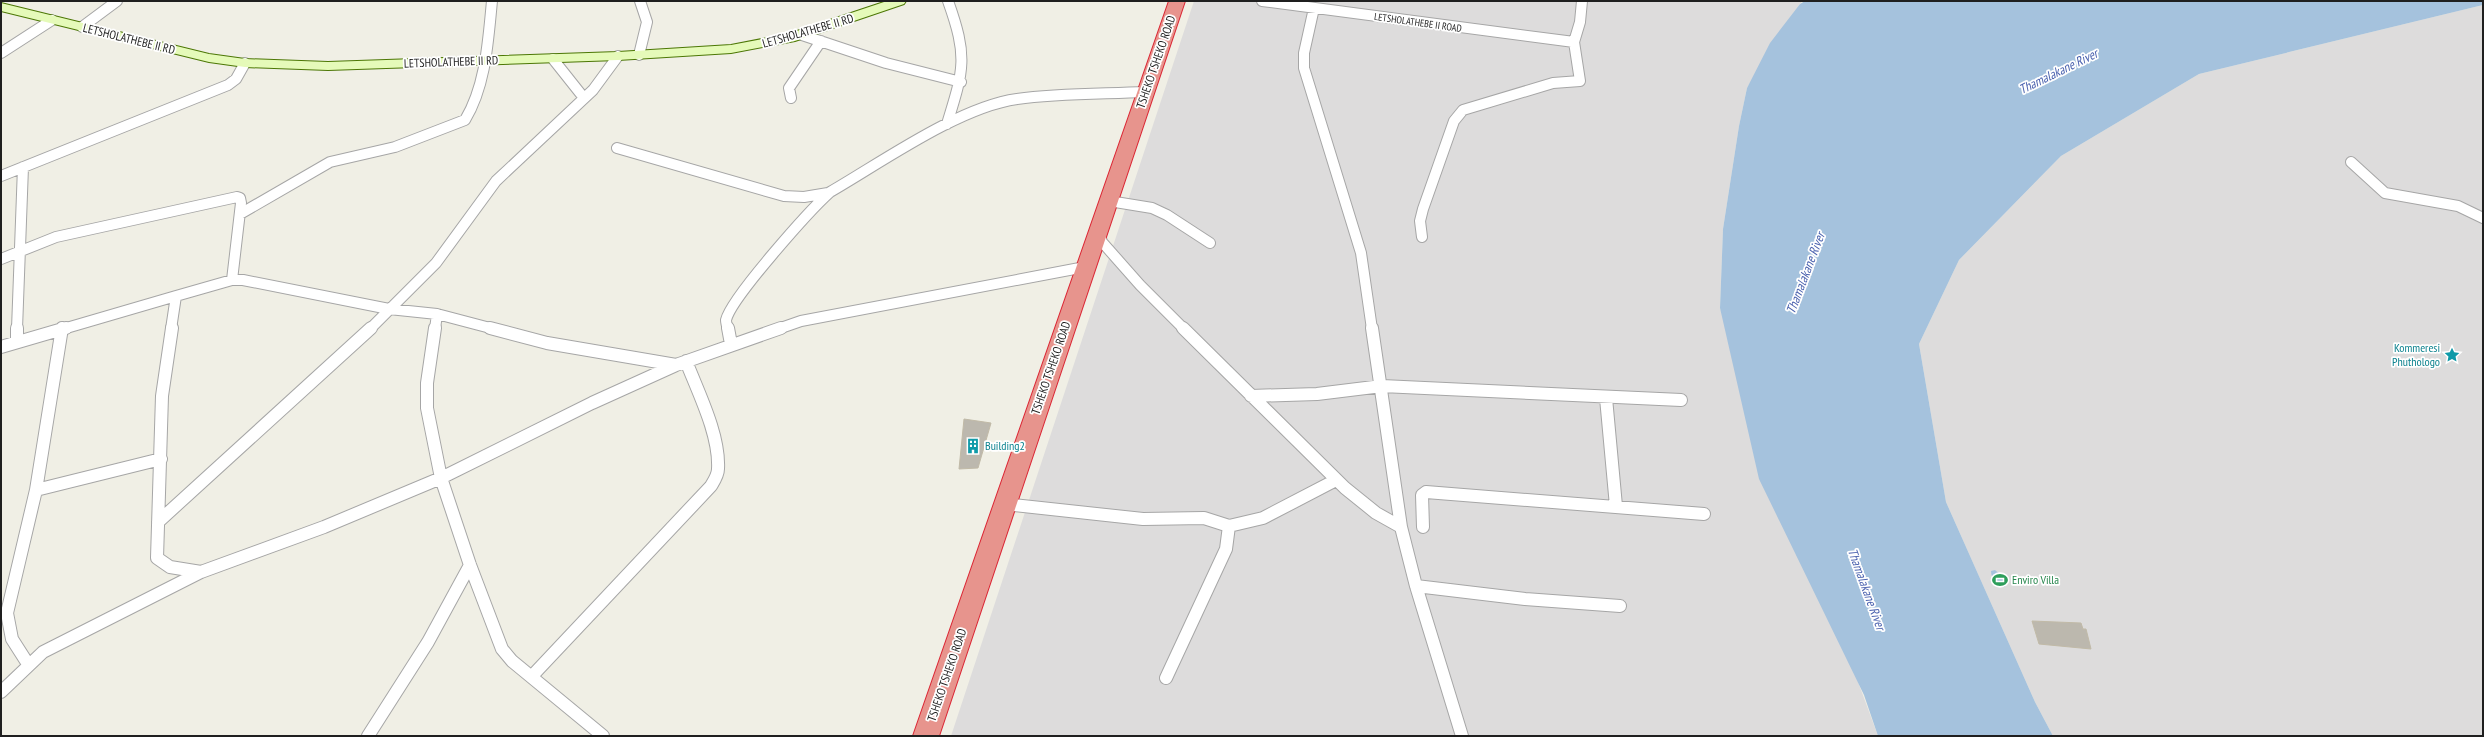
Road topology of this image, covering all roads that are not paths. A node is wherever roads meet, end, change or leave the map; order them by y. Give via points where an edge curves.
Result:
1 (117, 1) edge
2 (492, 1) edge
3 (640, 1) edge
4 (900, 1) edge
5 (948, 1) edge
6 (1177, 1) edge
7 (1262, 1) edge
8 (1582, 1) edge
9 (1329, 5) edge
10 (1, 7) edge
11 (1314, 8) junction
12 (52, 20) junction
13 (82, 27) junction
14 (802, 35) junction
15 (821, 41) junction
16 (1574, 42) junction
17 (1, 53) edge
18 (639, 55) junction
19 (618, 56) junction
20 (553, 59) junction
21 (484, 60) junction
22 (245, 63) junction
23 (961, 82) junction
24 (1145, 92) junction
25 (584, 98) junction
26 (791, 98) dead end
27 (947, 124) junction
28 (617, 148) dead end
29 (2351, 162) dead end
30 (23, 167) junction
31 (1, 176) edge
32 (830, 192) junction
33 (1109, 201) junction
34 (240, 214) junction
35 (2483, 218) edge
36 (1099, 230) junction
37 (1422, 238) dead end
38 (1210, 243) dead end
39 (19, 251) junction
40 (1, 259) edge
41 (1085, 267) junction
42 (232, 280) junction
43 (176, 296) junction
44 (389, 309) junction
45 (437, 314) junction
46 (62, 328) junction
47 (17, 342) junction
48 (731, 344) junction
49 (1, 347) edge
50 (681, 363) junction
51 (1382, 386) junction
52 (1251, 396) junction
53 (1606, 398) junction
54 (1680, 400) dead end
55 (161, 459) junction
56 (441, 478) junction
57 (1336, 480) junction
58 (36, 490) junction
59 (1004, 504) junction
60 (1616, 506) junction
61 (1704, 514) dead end
62 (158, 522) junction
63 (1229, 526) junction
64 (1401, 527) junction
65 (1423, 527) dead end
66 (470, 566) junction
67 (201, 572) junction
68 (1416, 586) junction
69 (1620, 606) dead end
70 (28, 664) junction
71 (532, 676) junction
72 (1166, 678) dead end
73 (1, 692) edge
74 (368, 736) edge
75 (603, 736) edge
76 (926, 736) edge
77 (1462, 736) edge

1 - 13 street
2 - 21 street
3 - 18 street via 648,21 648,31
4 - 14 street, LETSHOLATHEBE II RD
5 - 23 street via 963,42 965,57
6 - 24 highway, TSHEKO TSHEKO ROAD
7 - 11 street, LETSHOLATHEBE II ROAD
8 - 16 street via 1580,22
9 - 11 street, LETSHOLATHEBE II ROAD
9 - 16 street, LETSHOLATHEBE II ROAD
10 - 12 street, LETSHOLATHEBE II RD
11 - 51 street via 1304,53 1304,68 1361,253
12 - 13 street, LETSHOLATHEBE II RD
12 - 17 street
13 - 22 street, LETSHOLATHEBE II RD via 176,51
14 - 15 street
14 - 18 street, LETSHOLATHEBE II RD via 731,49
15 - 23 street via 886,63
15 - 26 street via 789,88
16 - 37 street via 1580,81 1553,83 1524,91 1468,107 1457,116 1423,209 1420,221
18 - 19 street, LETSHOLATHEBE II RD
19 - 20 street, LETSHOLATHEBE II RD
19 - 25 street via 609,71
20 - 21 street, LETSHOLATHEBE II RD
20 - 25 street
21 - 22 street, LETSHOLATHEBE II RD via 328,66
21 - 34 street via 476,97 465,120 395,147 330,162
22 - 30 street via 236,79 228,85
23 - 27 street
24 - 27 street via 1017,99 990,106
24 - 33 highway, TSHEKO TSHEKO ROAD
25 - 44 street via 498,179 461,225 435,264
27 - 32 street
28 - 32 street via 784,196 804,197
29 - 35 street via 2386,193 2400,198 2458,206
30 - 31 street
30 - 39 street
32 - 48 street via 814,206 735,302 726,321
33 - 36 highway, TSHEKO TSHEKO ROAD
33 - 38 street via 1152,208
34 - 39 street via 241,200 237,197 70,234
34 - 42 street
36 - 41 highway, TSHEKO TSHEKO ROAD
36 - 52 street via 1102,242 1140,285
39 - 40 street
39 - 47 street
41 - 48 street via 802,321
41 - 59 highway, TSHEKO TSHEKO ROAD
42 - 43 street
42 - 44 street
43 - 46 street
43 - 55 street via 162,396
44 - 45 street
44 - 62 street via 331,366
45 - 50 street via 548,342
45 - 56 street via 426,397
46 - 47 street
46 - 58 street
47 - 49 street
48 - 50 street
50 - 56 street via 592,403
50 - 71 street via 712,437 717,464 716,477 711,486
51 - 52 street via 1312,396
51 - 53 street
51 - 64 street
52 - 57 street
53 - 54 street
53 - 60 street
55 - 58 street
55 - 62 street
56 - 66 street
56 - 67 street via 324,526
57 - 63 street via 1263,518
57 - 64 street via 1361,503
58 - 70 street via 7,613 12,639
59 - 63 street via 1135,519 1204,518
59 - 76 highway, TSHEKO TSHEKO ROAD
60 - 61 street
60 - 65 street via 1426,492 1422,495
62 - 67 street via 157,558 170,567
63 - 72 street via 1226,549
64 - 68 street
66 - 71 street via 502,650
66 - 74 street via 428,642
67 - 70 street via 62,642
68 - 69 street
68 - 77 street
70 - 73 street
71 - 75 street

